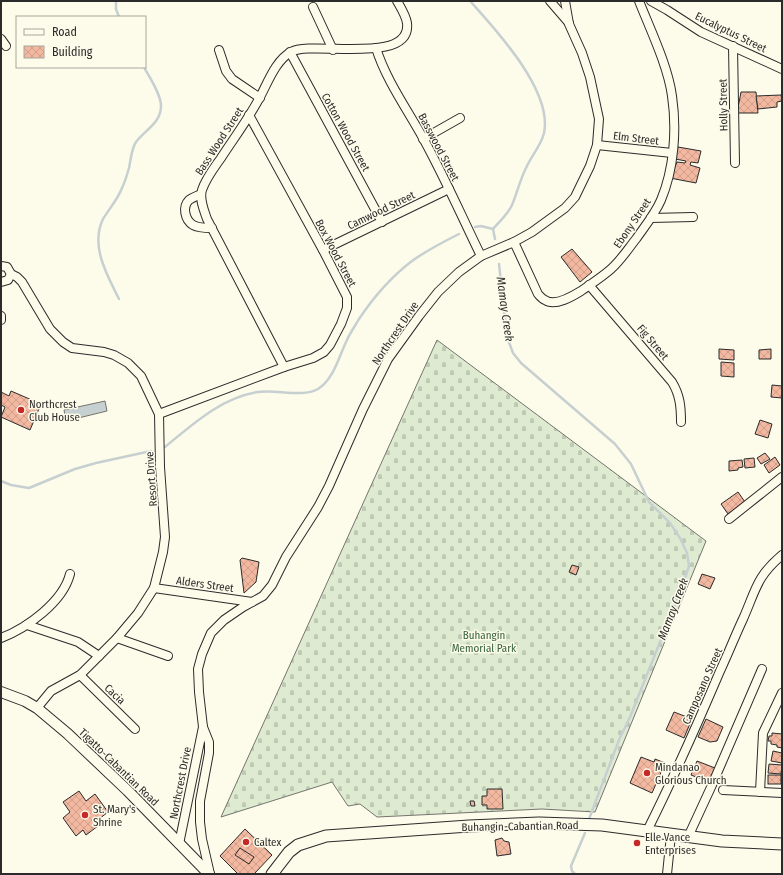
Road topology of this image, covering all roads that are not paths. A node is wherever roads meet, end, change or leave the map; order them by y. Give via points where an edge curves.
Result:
1 (397, 1) edge
2 (550, 1) edge
3 (565, 1) edge
4 (639, 1) edge
5 (651, 1) edge
6 (313, 7) dead end
7 (569, 24) junction
8 (733, 46) junction
9 (376, 48) junction
10 (219, 50) dead end
11 (332, 50) junction
12 (290, 52) junction
13 (782, 69) edge
14 (260, 98) junction
15 (249, 115) junction
16 (460, 118) dead end
17 (423, 139) junction
18 (597, 145) junction
19 (672, 154) junction
20 (735, 163) dead end
21 (449, 189) junction
22 (201, 194) junction
23 (693, 217) dead end
24 (651, 218) junction
25 (382, 222) junction
26 (212, 228) junction
27 (514, 242) junction
28 (323, 250) junction
29 (481, 256) junction
30 (1, 266) edge
31 (11, 274) junction
32 (1, 283) edge
33 (589, 285) junction
34 (1, 316) edge
35 (1, 320) edge
36 (284, 368) junction
37 (159, 414) junction
38 (681, 422) dead end
39 (782, 477) edge
40 (729, 519) dead end
41 (782, 555) edge
42 (70, 574) dead end
43 (154, 588) junction
44 (252, 602) junction
45 (26, 625) junction
46 (1, 638) edge
47 (117, 638) junction
48 (99, 656) junction
49 (168, 656) dead end
50 (762, 669) dead end
51 (80, 675) junction
52 (1, 692) edge
53 (782, 692) edge
54 (37, 708) junction
55 (203, 727) junction
56 (135, 728) dead end
57 (723, 790) dead end
58 (191, 791) junction
59 (202, 792) junction
60 (760, 792) junction
61 (782, 793) edge
62 (647, 831) junction
63 (671, 835) junction
64 (688, 837) junction
65 (179, 844) junction
66 (782, 844) edge
67 (209, 874) edge
68 (272, 874) edge
69 (667, 874) edge

1 - 9 street via 407,22 406,33 397,43
2 - 7 street
3 - 7 street, Northcrest Drive
4 - 19 street, Ebony Street via 672,95
5 - 8 street, Eucalyptus Street via 701,32
6 - 11 street
7 - 18 street, Northcrest Drive via 590,77 599,119
8 - 13 street, Eucalyptus Street
8 - 20 street, Holly Street
9 - 11 street
9 - 17 street, Basswood Street via 384,69
10 - 14 street via 226,71 232,79
11 - 12 street via 299,48
12 - 14 street, Bass Wood Street via 274,70
12 - 25 street, Cotton Wood Street
14 - 15 street, Bass Wood Street
15 - 22 street, Bass Wood Street via 207,179
15 - 28 street, Box Wood Street
16 - 17 street
17 - 21 street, Basswood Street
18 - 19 street, Elm Street
18 - 27 street, Northcrest Drive via 575,197 565,208
19 - 24 street, Ebony Street via 669,179
21 - 25 street, Camwood Street
21 - 29 street, Basswood Street
22 - 26 street via 204,210
22 - 26 street via 186,204 186,216 193,225
23 - 24 street
24 - 33 street, Ebony Street via 620,260
25 - 28 street, Camwood Street
26 - 36 street
27 - 29 street, Northcrest Drive
27 - 33 street, Ebony Street via 538,294 545,300 559,301
28 - 36 street, Box Wood Street via 347,297 347,308 341,324 324,352
29 - 44 street, Northcrest Drive via 438,292 388,359 318,507 286,557 272,585 263,596
30 - 31 street, Resort Drive via 7,267
31 - 32 street via 8,280
31 - 37 street, Resort Drive via 22,282 50,329 63,342 72,348 114,355 128,363 141,376
33 - 38 street, Fig Street via 672,382 678,391
34 - 35 street
36 - 37 street, Box Wood Street
37 - 43 street, Resort Drive via 165,537
39 - 40 street
41 - 62 street, Camposano Street via 764,572 756,587 696,728
42 - 45 street via 68,584 56,599
43 - 44 street, Alders Street
43 - 47 street, Resort Drive via 138,613
44 - 55 street, Northcrest Drive via 220,624 212,633 202,654 198,669
45 - 46 street
45 - 48 street via 78,642
47 - 48 street, Resort Drive
47 - 49 street
48 - 51 street, Resort Drive
50 - 64 street
51 - 54 street, Resort Drive via 51,691
51 - 56 street, Cacia
52 - 54 street, Tigatto-Cabantian Road
53 - 60 street via 763,733
54 - 65 street, Tigatto-Cabantian Road via 128,791
55 - 58 street, Northcrest Drive
55 - 59 street, Northcrest Drive via 209,742 209,753
57 - 60 street
58 - 59 street
58 - 65 street, Northcrest Drive
59 - 67 street, Northcrest Drive via 200,822
60 - 61 street
62 - 63 main road, Buhangin-Cabantian Road
62 - 68 main road, Buhangin-Cabantian Road via 602,825 539,823 326,836 289,852
63 - 64 main road, Buhangin-Cabantian Road
63 - 69 street
64 - 66 main road, Buhangin-Cabantian Road
65 - 67 street, Tigatto-Cabantian Road

